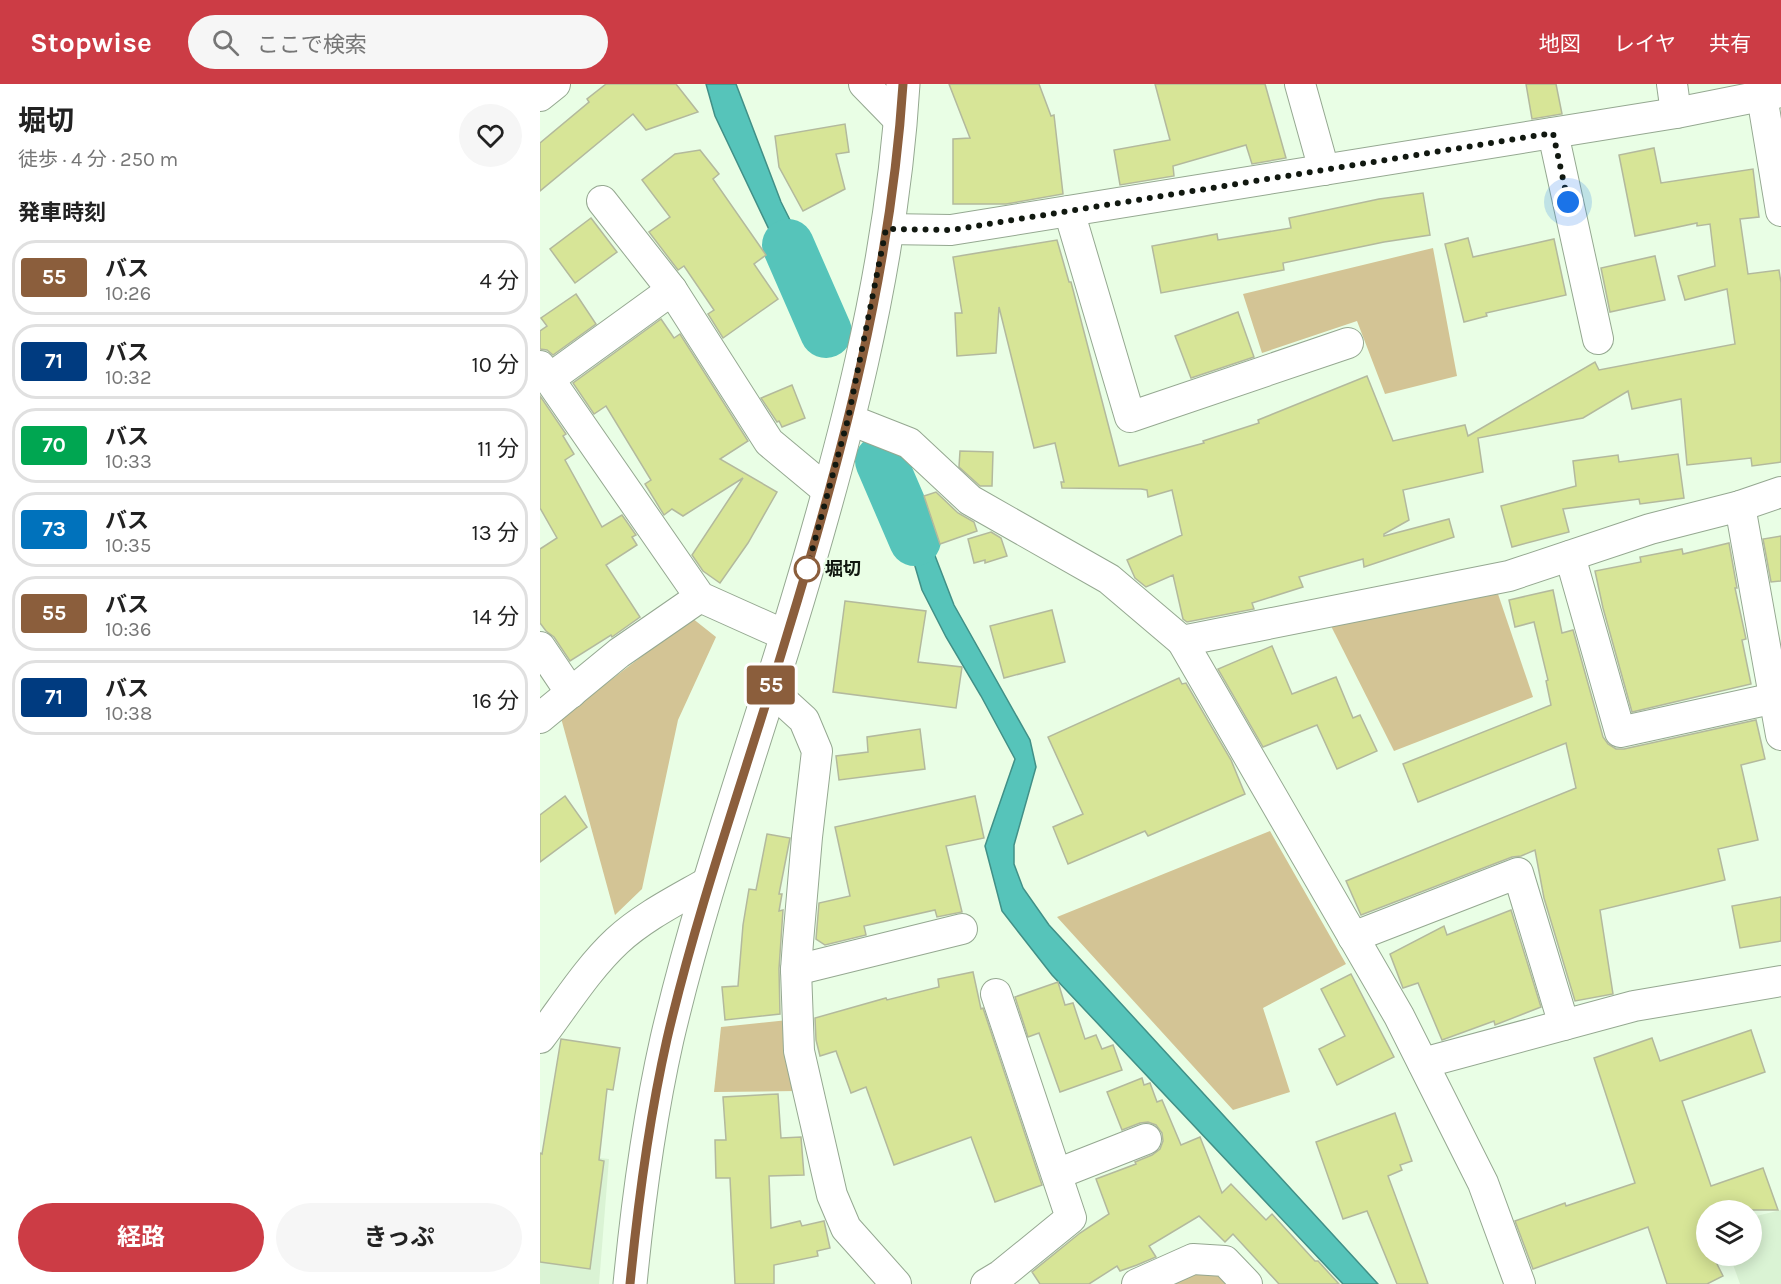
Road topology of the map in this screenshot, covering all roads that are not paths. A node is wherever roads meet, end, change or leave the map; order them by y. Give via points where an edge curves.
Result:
1 (555, 84) edge
2 (864, 84) edge
3 (903, 84) edge
4 (1300, 84) edge
5 (1672, 84) edge
6 (1771, 94) edge
7 (540, 96) edge
8 (1676, 113) junction
9 (900, 121) junction
10 (1553, 133) junction
11 (1324, 170) junction
12 (602, 201) dead end
13 (1069, 211) junction
14 (1781, 211) edge
15 (886, 229) junction
16 (672, 290) junction
17 (1598, 339) dead end
18 (1348, 343) dead end
19 (544, 372) edge
20 (848, 419) junction
21 (829, 492) junction
22 (1781, 492) edge
23 (1740, 506) junction
24 (1570, 556) junction
25 (700, 597) junction
26 (787, 636) junction
27 (1182, 642) junction
28 (540, 647) edge
29 (770, 689) junction
30 (571, 693) junction
31 (1774, 698) junction
32 (540, 718) edge
33 (1781, 735) edge
34 (710, 881) junction
35 (962, 929) dead end
36 (1353, 937) junction
37 (796, 970) junction
38 (1781, 981) edge
39 (996, 994) dead end
40 (1564, 1025) junction
41 (540, 1038) edge
42 (1423, 1063) junction
43 (1146, 1139) dead end
44 (1057, 1174) junction
45 (630, 1284) edge
46 (896, 1284) edge
47 (986, 1284) edge
48 (1137, 1284) edge
49 (1247, 1284) edge
50 (1520, 1284) edge

1 - 7 street
2 - 9 street
3 - 9 main road
4 - 11 street
5 - 8 street
6 - 8 street
6 - 14 street
8 - 10 street
9 - 15 main road
10 - 11 street
10 - 17 street
11 - 13 street
12 - 16 street
13 - 15 street via 951,230
13 - 18 street via 1130,417
15 - 20 main road
16 - 19 street
16 - 21 street via 769,442
19 - 25 street
20 - 21 main road
20 - 27 street via 909,443 970,500 1109,579
21 - 26 main road
22 - 23 street
23 - 24 street via 1650,529
23 - 31 street
24 - 27 street via 1509,576
24 - 31 street via 1620,732
25 - 26 street
25 - 30 street via 619,653
26 - 29 main road
27 - 36 street
28 - 30 street
29 - 34 main road
29 - 37 street via 804,720 817,751
30 - 32 street
31 - 33 street
34 - 41 street via 618,941
34 - 45 main road via 667,1039
35 - 37 street
36 - 40 street via 1518,873
36 - 42 street
37 - 46 street via 799,1051 832,1196 846,1228
38 - 40 street via 1634,1006
39 - 44 street
40 - 42 street
42 - 50 street via 1483,1183
43 - 44 street
44 - 47 street via 1071,1218
48 - 49 street via 1193,1259 1225,1261

